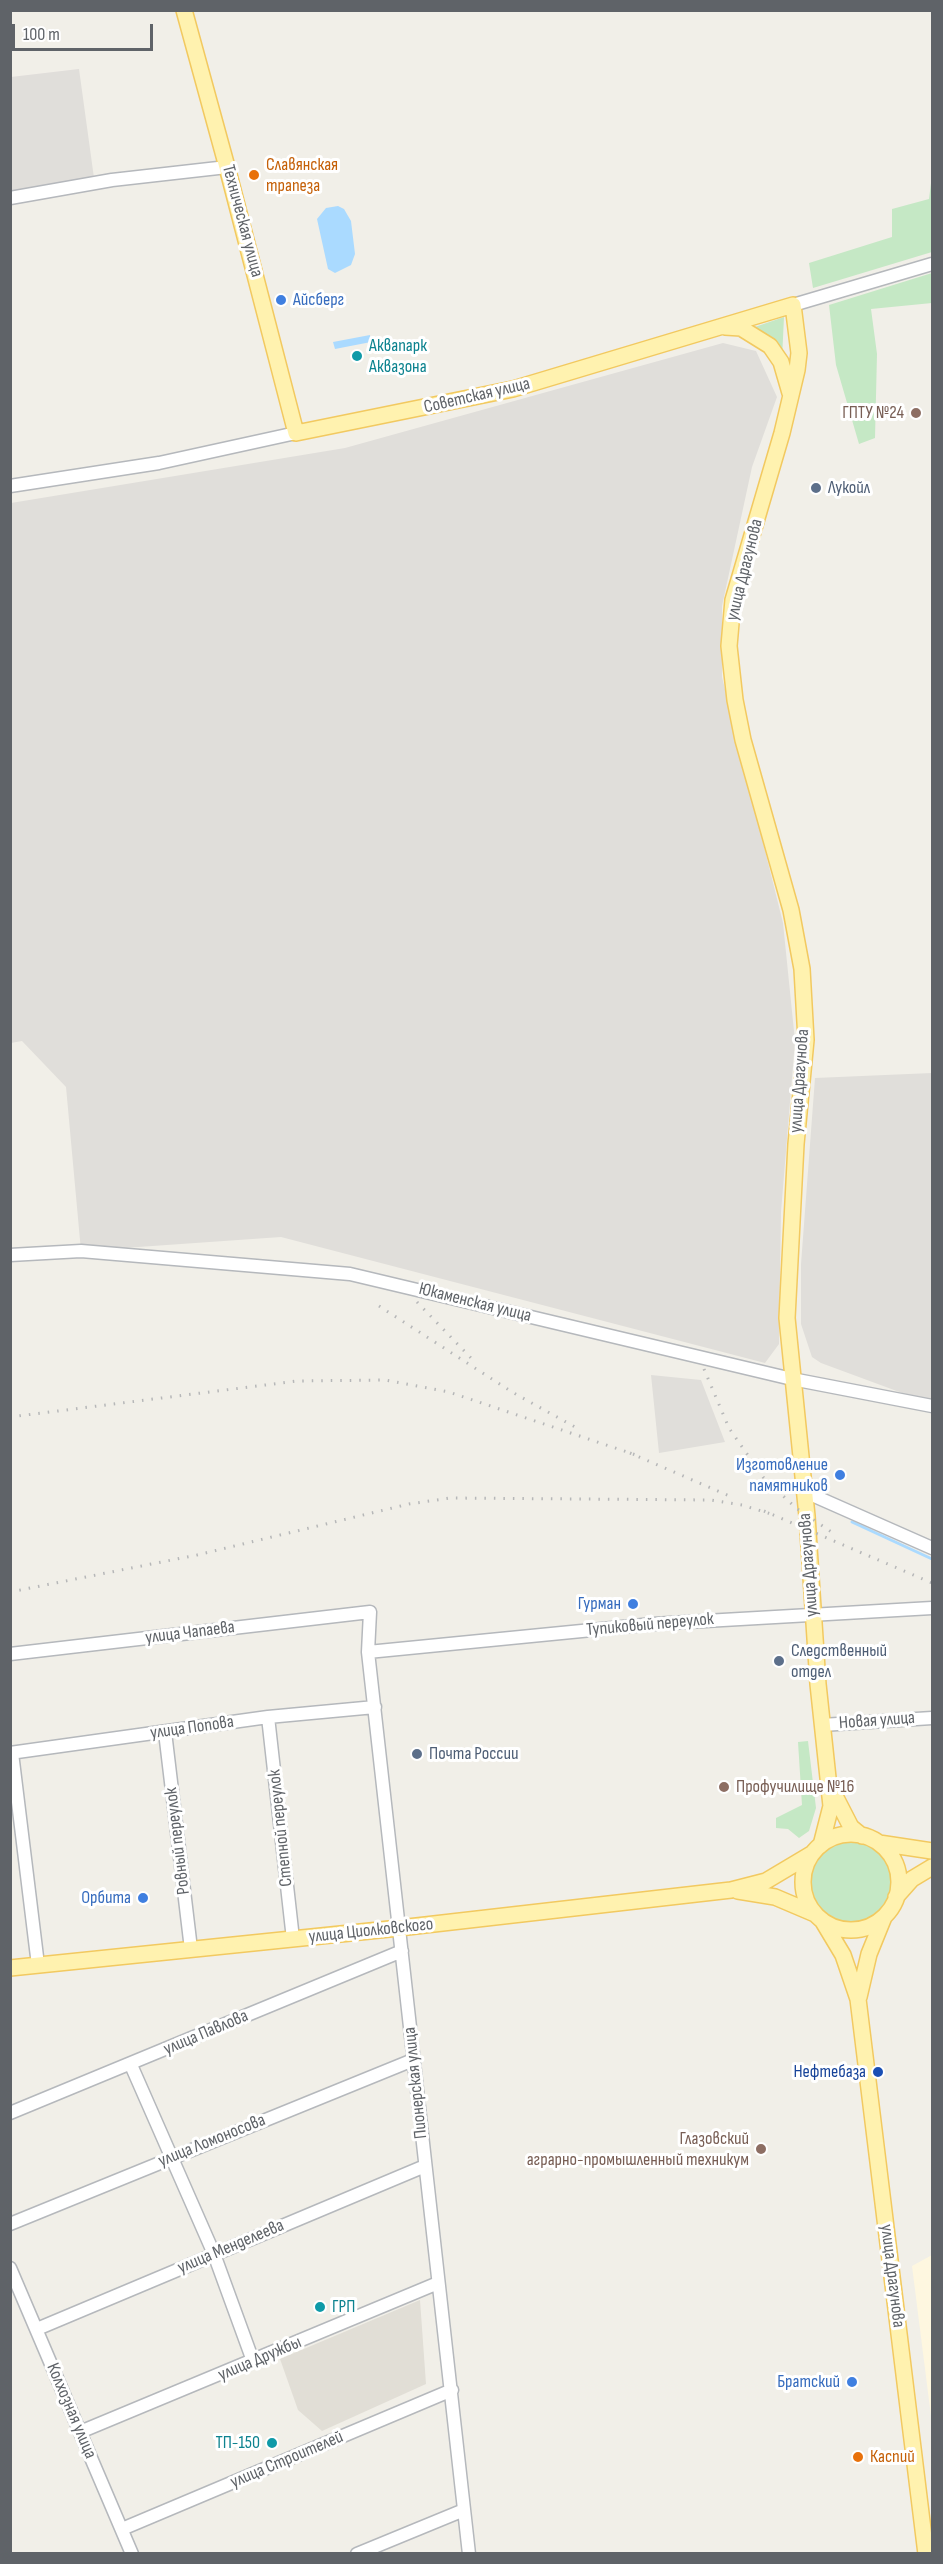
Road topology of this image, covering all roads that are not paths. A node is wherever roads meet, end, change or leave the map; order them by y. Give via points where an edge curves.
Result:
1 (183, 10) edge
2 (227, 167) junction
3 (10, 198) edge
4 (933, 264) edge
5 (793, 304) junction
6 (722, 327) junction
7 (791, 399) junction
8 (296, 433) junction
9 (10, 486) edge
10 (10, 1255) edge
11 (792, 1379) junction
12 (933, 1406) edge
13 (803, 1491) junction
14 (933, 1548) edge
15 (933, 1608) edge
16 (370, 1612) joint
17 (813, 1616) junction
18 (368, 1652) junction
19 (10, 1654) edge
20 (375, 1707) junction
21 (268, 1717) junction
22 (933, 1718) edge
23 (822, 1725) junction
24 (165, 1732) junction
25 (11, 1753) edge
26 (828, 1778) junction
27 (862, 1836) junction
28 (878, 1843) junction
29 (817, 1849) junction
30 (933, 1851) edge
31 (933, 1867) edge
32 (731, 1890) junction
33 (896, 1897) junction
34 (818, 1917) junction
35 (884, 1917) junction
36 (399, 1928) junction
37 (293, 1939) junction
38 (191, 1949) junction
39 (402, 1951) junction
40 (38, 1965) junction
41 (10, 1968) edge
42 (858, 2000) junction
43 (413, 2060) junction
44 (131, 2065) junction
45 (10, 2114) edge
46 (172, 2157) junction
47 (425, 2166) junction
48 (10, 2224) edge
49 (214, 2254) junction
50 (10, 2268) edge
51 (438, 2283) junction
52 (37, 2329) junction
53 (254, 2361) junction
54 (452, 2390) junction
55 (80, 2432) junction
56 (464, 2510) junction
57 (122, 2529) junction
58 (132, 2553) edge
59 (357, 2553) edge
60 (469, 2553) edge
61 (926, 2553) edge

1 - 2 main road, Техническая улица
2 - 3 street via 112,180
2 - 8 main road, Техническая улица
4 - 5 street, Советская улица
5 - 6 main road, Советская улица
5 - 7 main road, улица Драгунова via 799,353
6 - 7 main road via 741,328 770,346 781,362
6 - 8 main road, Советская улица via 513,390
7 - 11 main road, улица Драгунова via 733,600 729,646 743,740 791,910 802,969 806,1040 787,1318
8 - 9 street, Советская улица via 159,463
10 - 11 street, Юкаменская улица via 81,1251 350,1274
11 - 12 street, Юкаменская улица
11 - 13 main road, улица Драгунова
13 - 14 street
13 - 17 main road, улица Драгунова
15 - 17 street, Тупиковый переулок
16 - 18 street, Пионерская улица
16 - 19 street, улица Чапаева
17 - 18 street, Тупиковый переулок via 653,1624
17 - 23 main road, улица Драгунова
18 - 20 street, Пионерская улица
20 - 21 street, улица Попова
20 - 36 street, Пионерская улица
21 - 24 street, улица Попова
21 - 37 street, Степной переулок
22 - 23 street, Новая улица
23 - 26 main road, улица Драгунова
24 - 25 street, улица Попова
24 - 38 street, Ровный переулок
25 - 40 street
26 - 27 main road, улица Драгунова via 843,1814
26 - 29 main road, улица Драгунова via 831,1806
27 - 28 main road
27 - 29 main road via 844,1835
28 - 30 main road
28 - 33 main road via 898,1875
29 - 32 main road, улица Циолковского via 766,1881
29 - 34 main road via 807,1863 803,1881 808,1904
31 - 33 main road via 912,1879
32 - 34 main road, улица Циолковского via 775,1897
32 - 36 main road, улица Циолковского
33 - 35 main road
34 - 35 main road via 850,1930 868,1927
34 - 42 main road, улица Драгунова via 843,1955
35 - 42 main road, улица Драгунова via 869,1954
36 - 37 main road, улица Циолковского
36 - 39 street, Пионерская улица
37 - 38 main road, улица Циолковского
38 - 40 main road, улица Циолковского
39 - 43 street, Пионерская улица
39 - 44 street, улица Павлова
40 - 41 main road, улица Циолковского
42 - 61 main road, улица Драгунова
43 - 46 street, улица Ломоносова
43 - 47 street, Пионерская улица
44 - 45 street, улица Павлова
44 - 46 street
46 - 48 street, улица Ломоносова
46 - 49 street
47 - 49 street, улица Менделеева
47 - 51 street, Пионерская улица
49 - 52 street, улица Менделеева
49 - 53 street
50 - 52 street, Колхозная улица
51 - 53 street, улица Дружбы
51 - 54 street, Пионерская улица
52 - 55 street, Колхозная улица
53 - 55 street, улица Дружбы
54 - 56 street, Пионерская улица
54 - 57 street, улица Строителей
55 - 57 street, Колхозная улица
56 - 59 street
56 - 60 street, Пионерская улица
57 - 58 street, Колхозная улица

